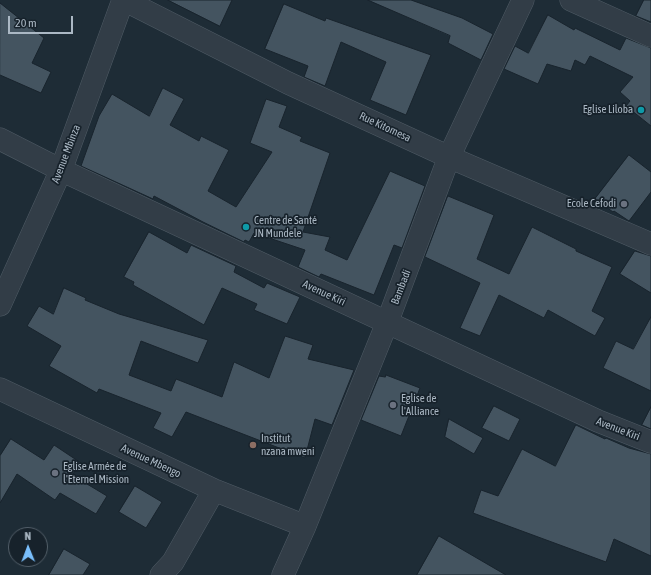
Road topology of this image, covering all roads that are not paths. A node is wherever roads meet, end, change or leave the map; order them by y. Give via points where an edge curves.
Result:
1 (124, 0) edge
2 (523, 0) edge
3 (571, 0) edge
4 (651, 36) edge
5 (0, 139) edge
6 (449, 157) junction
7 (61, 170) junction
8 (651, 244) edge
9 (0, 306) edge
10 (387, 323) junction
11 (0, 389) edge
12 (651, 442) edge
13 (214, 490) junction
14 (305, 526) junction
15 (161, 575) edge
16 (282, 575) edge

1 - 6 street, Rue Kitomesa via 288,83
1 - 7 street, Avenue Mbinza
2 - 6 street, Bambadi
3 - 4 street
5 - 7 street, Avenue Kiri
6 - 8 street, Rue Kitomesa
6 - 10 street, Bambadi
7 - 9 street, Avenue Mbinza
7 - 10 street, Avenue Kiri
10 - 12 street, Avenue Kiri via 598,421
10 - 14 street, Bambadi
11 - 13 street, Avenue Mbengo
13 - 14 street, Avenue Mbengo
13 - 15 street via 173,562
14 - 16 street, Bambadi

